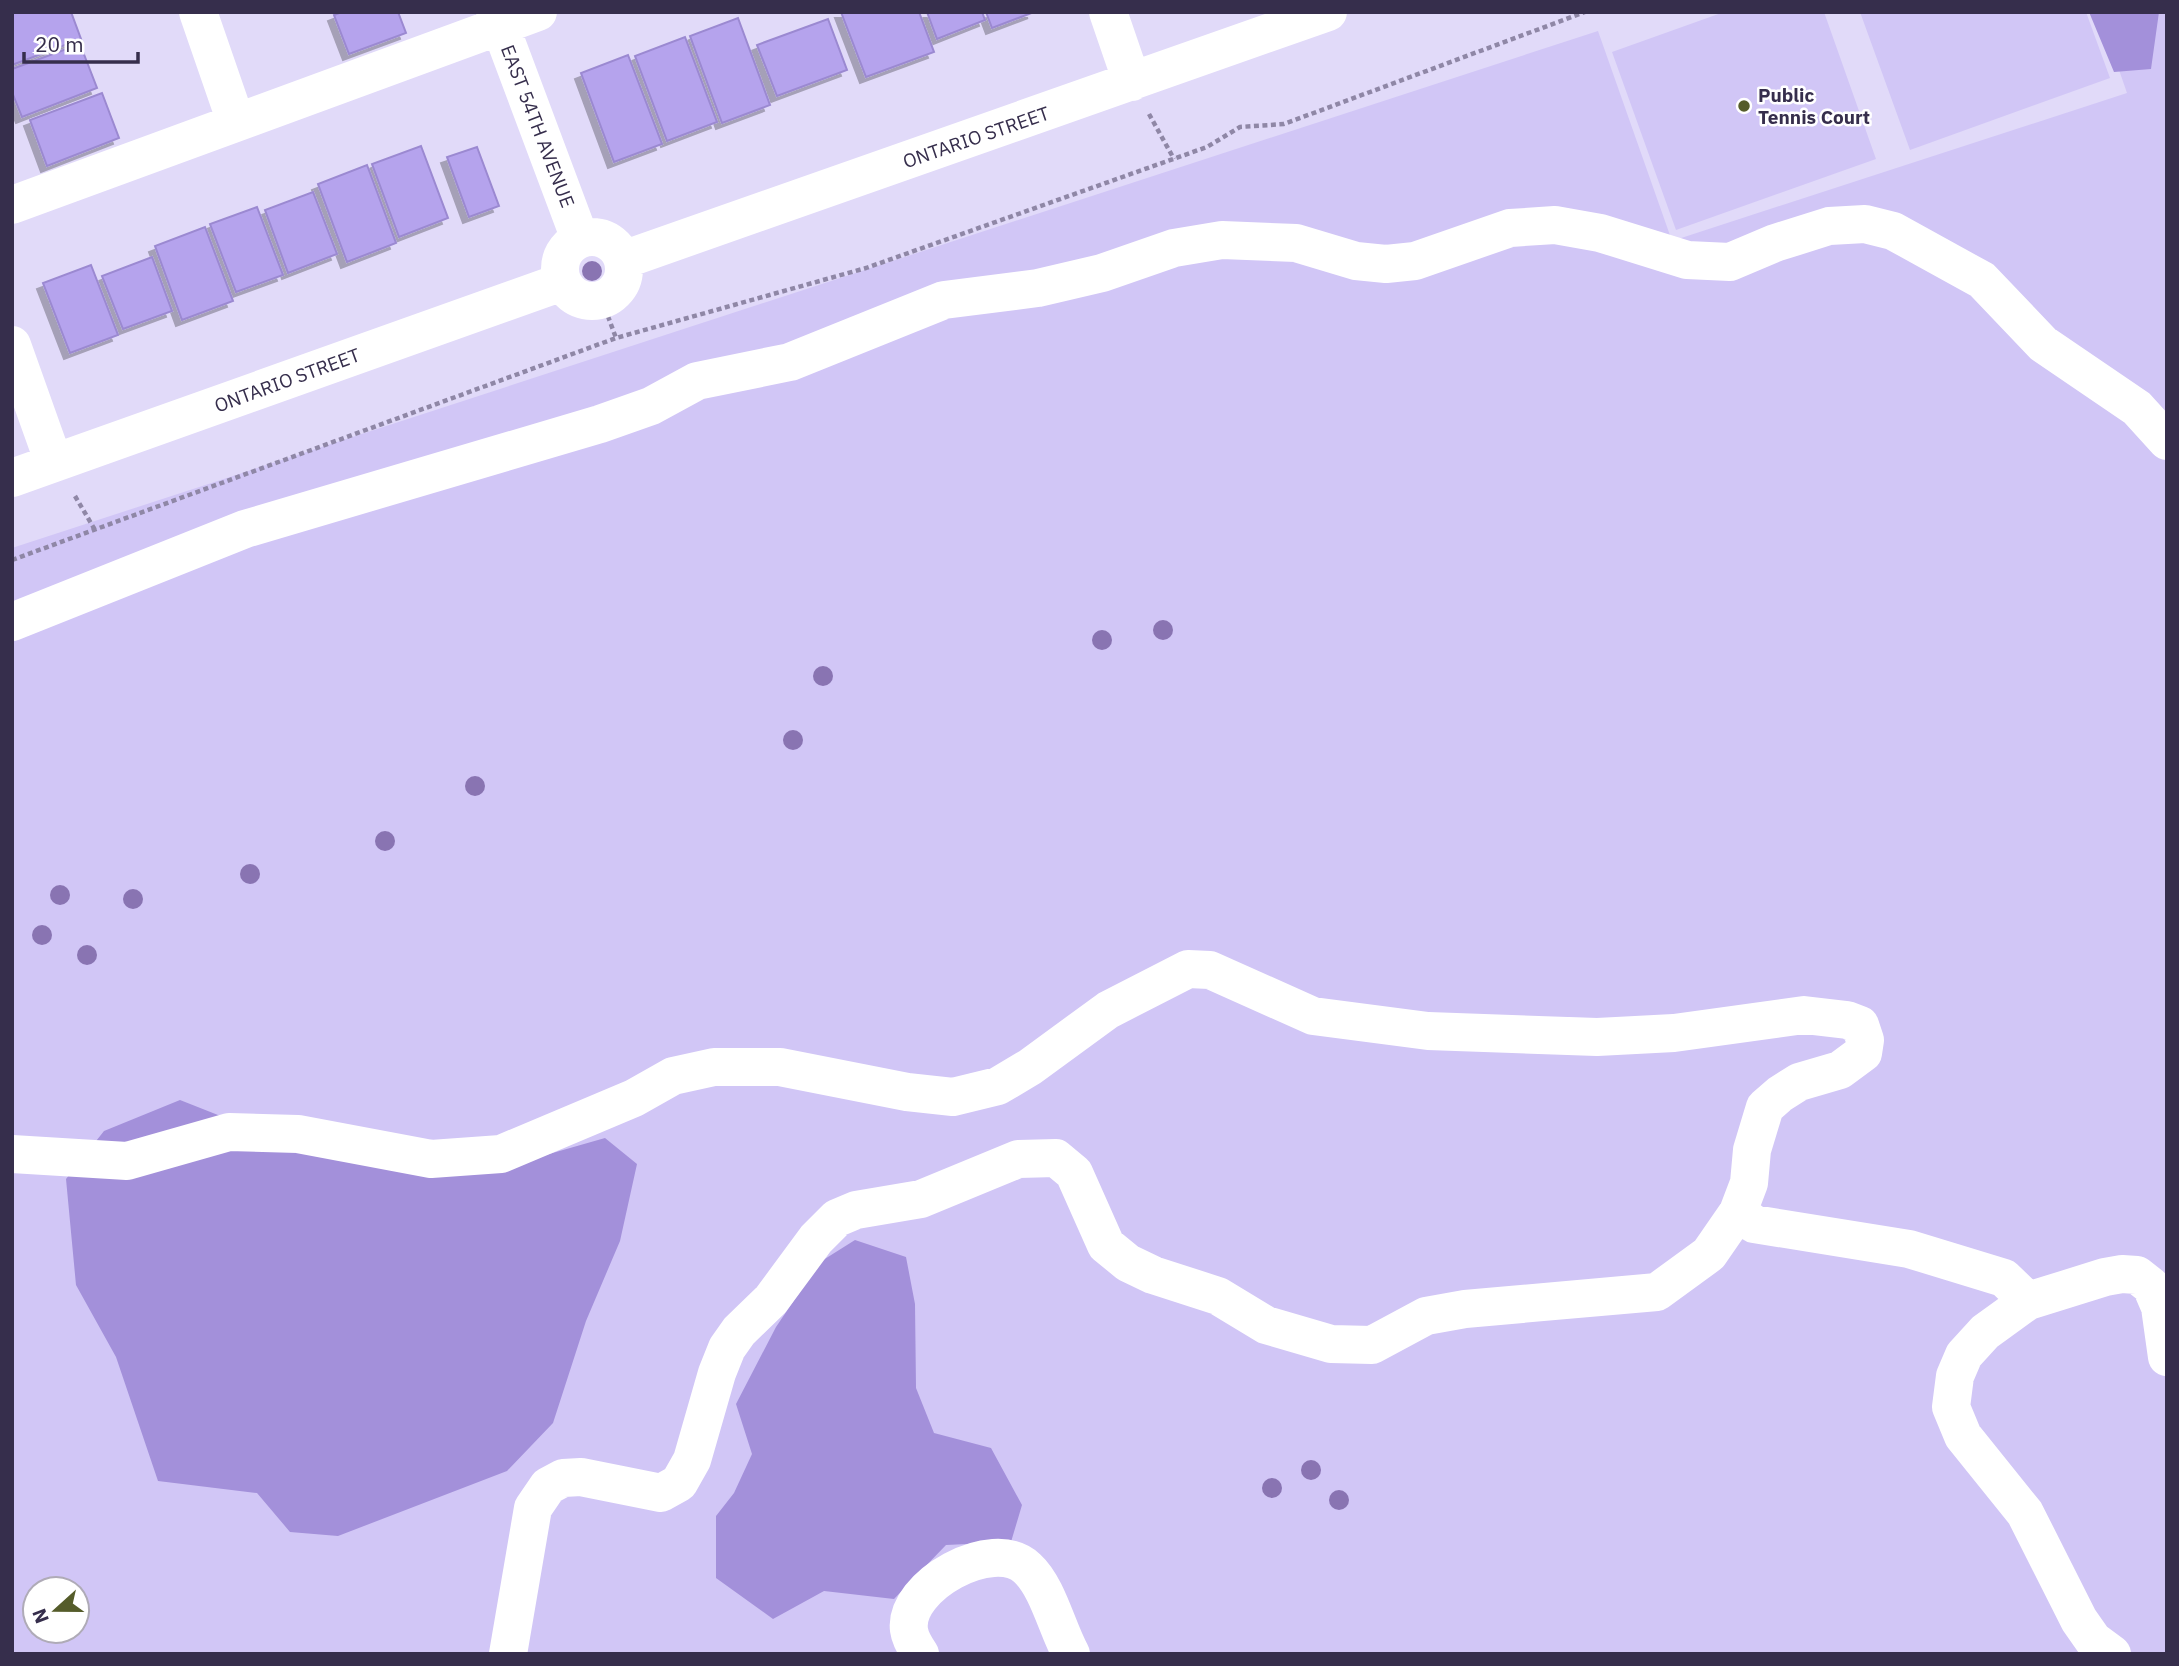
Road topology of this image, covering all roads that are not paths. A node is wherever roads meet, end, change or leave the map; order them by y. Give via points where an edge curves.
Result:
1 (198, 12) edge
2 (538, 12) edge
3 (1108, 12) edge
4 (1328, 12) edge
5 (498, 20) edge
6 (1132, 82) junction
7 (236, 122) junction
8 (12, 205) edge
9 (580, 239) junction
10 (623, 260) junction
11 (562, 282) junction
12 (12, 345) edge
13 (2167, 441) edge
14 (54, 463) junction
15 (12, 478) edge
16 (12, 622) edge
17 (12, 1154) edge
18 (1738, 1212) junction
19 (2028, 1301) junction
20 (2167, 1357) edge
21 (508, 1654) edge
22 (920, 1654) edge
23 (1071, 1654) edge
24 (2112, 1654) edge

1 - 7 street
2 - 5 street
3 - 6 street
4 - 6 street, ONTARIO STREET
5 - 7 street
5 - 9 street, EAST 54TH AVENUE
6 - 10 street, ONTARIO STREET
7 - 8 street
9 - 10 street via 606,240
9 - 11 street via 562,257
10 - 11 street via 621,284 602,300 579,299
11 - 14 street, ONTARIO STREET
12 - 14 street
13 - 16 street via 2137,408 2043,344 1982,280 1893,231 1865,224 1829,226 1730,262 1687,260 1600,233 1555,225 1510,228 1415,261 1386,264 1356,261 1296,243 1222,240 1174,248 1102,273 1038,288 944,300 790,362 697,381 651,406 600,424 245,529
14 - 15 street, ONTARIO STREET
17 - 18 street via 127,1161 229,1132 298,1134 430,1159 501,1154 634,1098 673,1076 714,1067 779,1067 954,1097 998,1086 1108,1010 1188,969 1210,970 1313,1016 1428,1031 1597,1037 1674,1033 1804,1015 1860,1025 1863,1053 1851,1065 1800,1082 1765,1107
18 - 19 street via 1754,1224 1909,1249 1992,1274 2004,1278
18 - 21 street via 1709,1254 1657,1292 1426,1316 1371,1345 1331,1344 1266,1325 1218,1296 1128,1263 1106,1244 1074,1172 1056,1158 1018,1159 921,1199 856,1210 837,1218 816,1239 771,1300 727,1348 692,1460 679,1483 661,1493 581,1477 563,1478 548,1486 533,1508
19 - 20 street via 2105,1277 2137,1275 2151,1286 2160,1307
19 - 24 street via 1985,1332 1964,1355 1955,1376 1951,1407 1963,1436 2025,1513 2079,1620 2093,1640
22 - 23 street via 908,1629 921,1597 953,1569 993,1558 1026,1566 1038,1581

